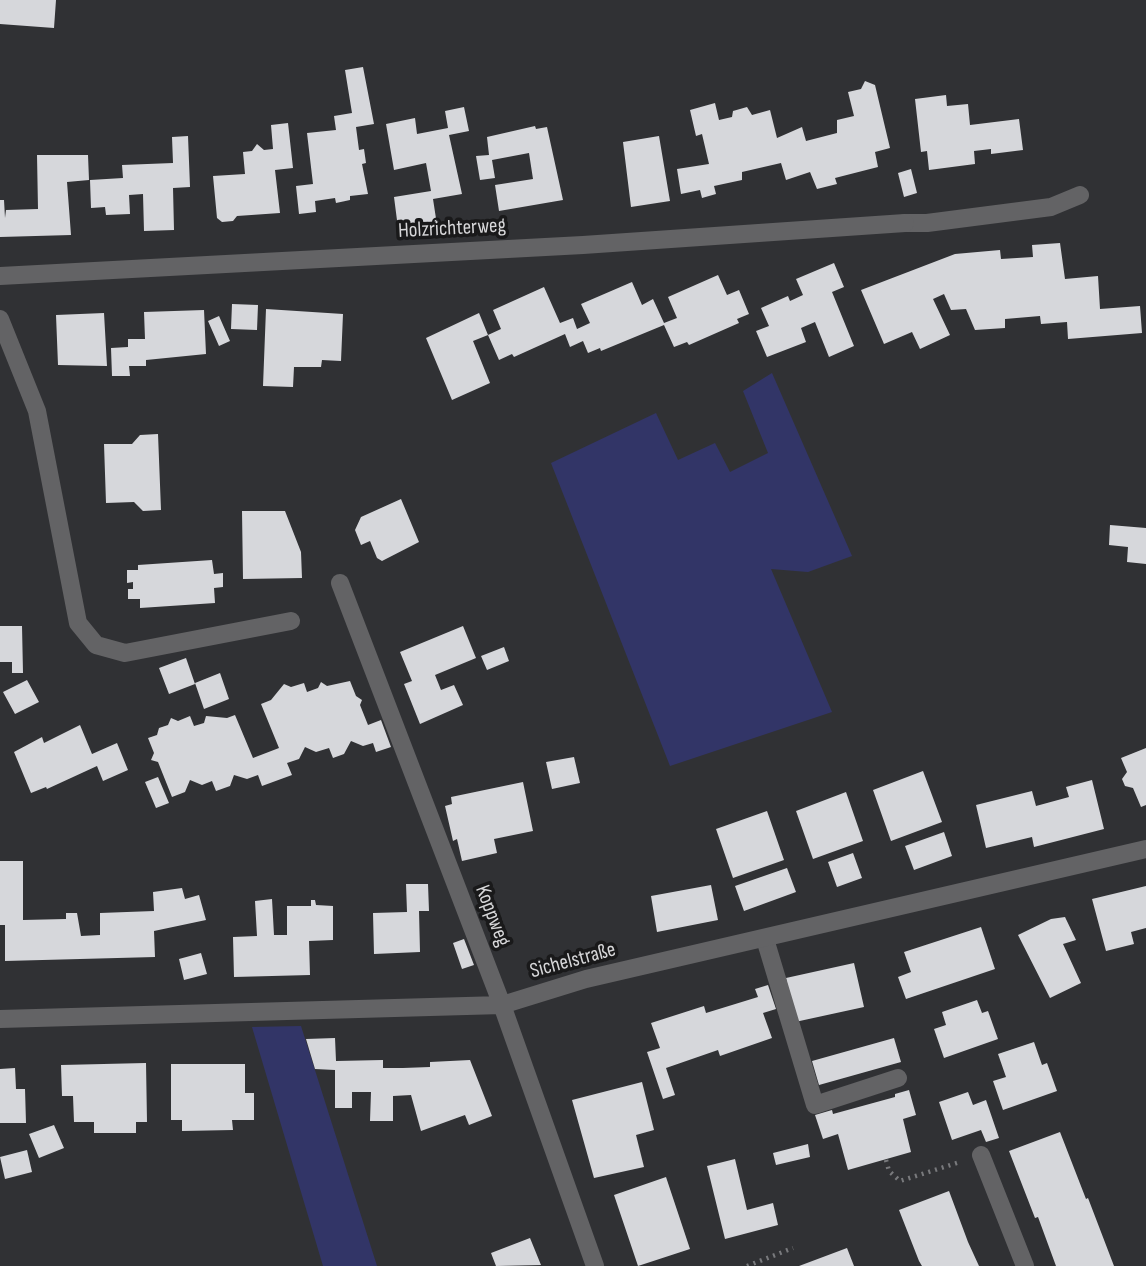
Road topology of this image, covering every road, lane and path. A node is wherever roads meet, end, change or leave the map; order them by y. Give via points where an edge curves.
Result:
1 (1080, 195) dead end
2 (0, 276) edge
3 (0, 319) edge
4 (340, 583) dead end
5 (291, 621) dead end
6 (1146, 849) edge
7 (765, 939) junction
8 (502, 1005) junction
9 (0, 1019) edge
10 (898, 1078) dead end
11 (981, 1155) joint
12 (886, 1160) dead end
13 (793, 1248) dead end
14 (596, 1266) edge
15 (747, 1266) edge
16 (1025, 1266) edge

1 - 2 street, Holzrichterweg via 1051,207 927,223
3 - 5 street via 37,411 78,623 96,645 125,653
4 - 8 street, Koppweg
6 - 7 street, Sichelstraße
7 - 8 street, Sichelstraße via 586,979
7 - 10 street via 815,1105
8 - 9 street, Sichelstraße
8 - 14 street, Koppweg
11 - 12 path via 900,1181 888,1171
11 - 16 street
13 - 15 path

